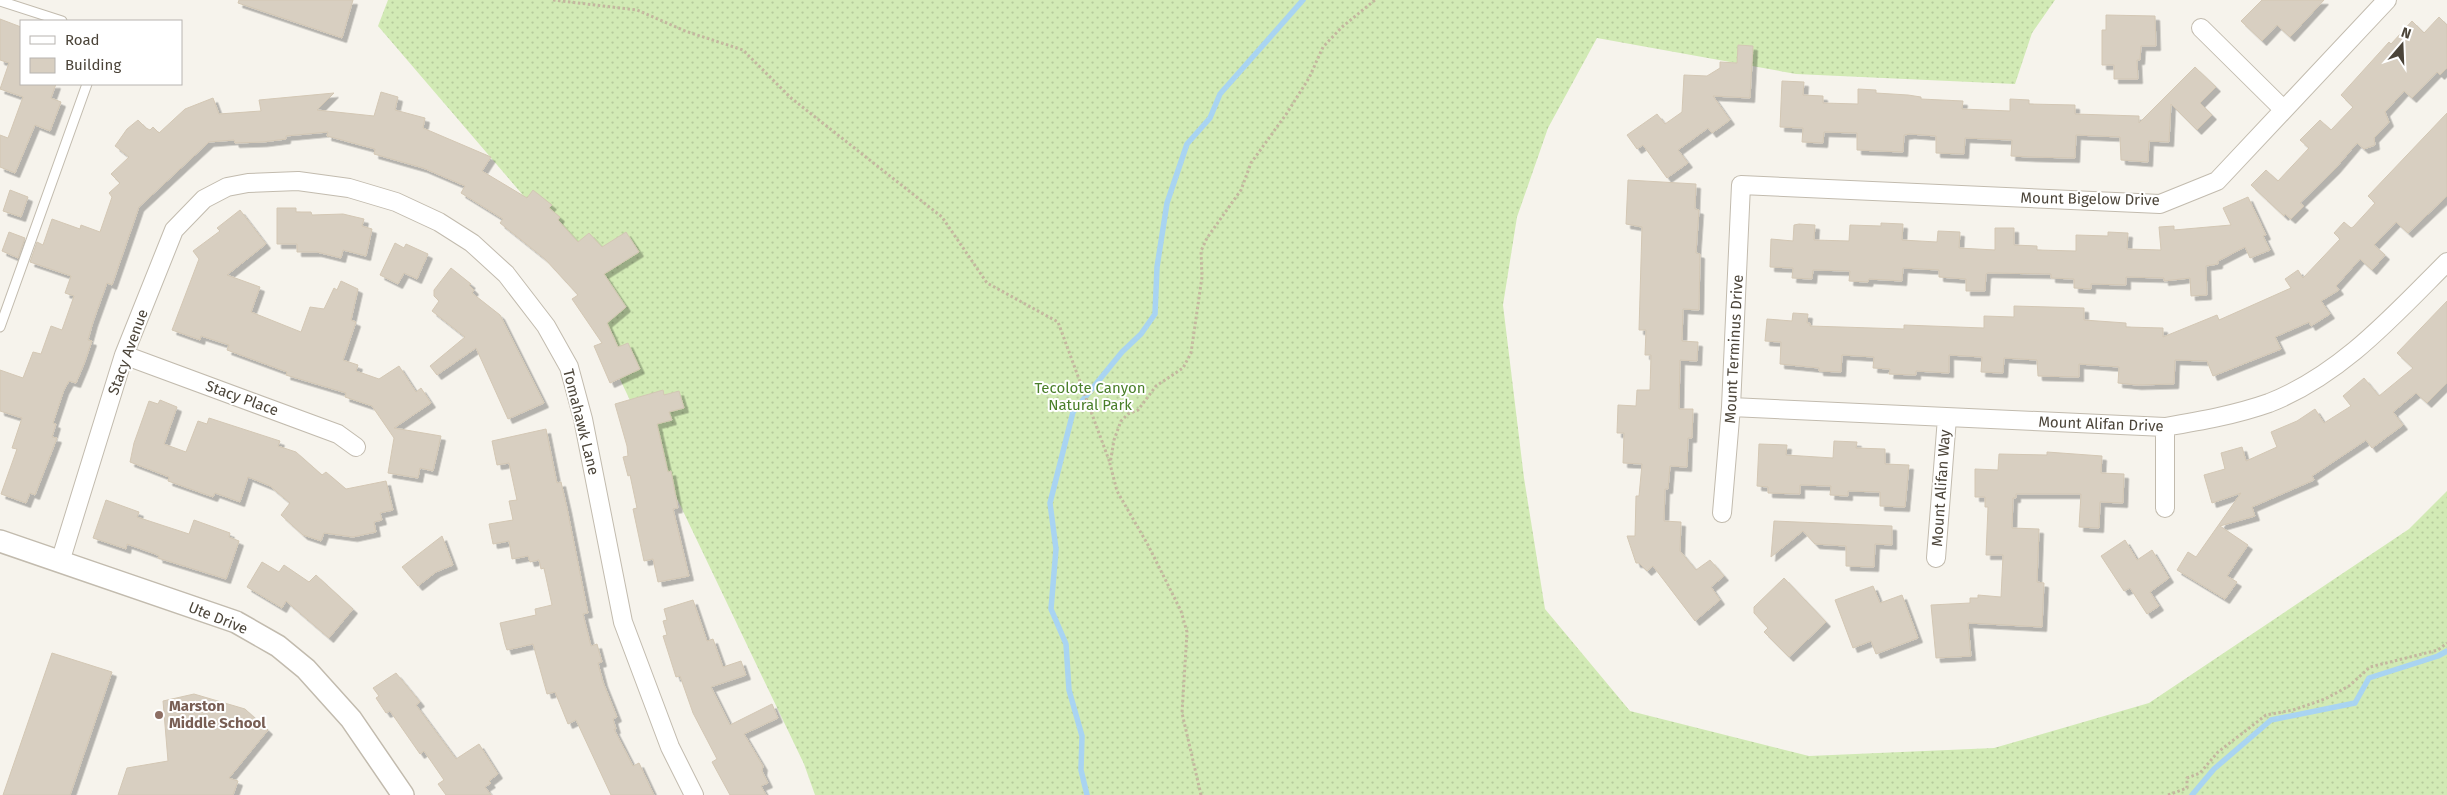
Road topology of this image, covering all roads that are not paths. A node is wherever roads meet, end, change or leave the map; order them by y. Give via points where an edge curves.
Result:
1 (2387, 0) edge
2 (0, 1) edge
3 (59, 20) edge
4 (2201, 28) dead end
5 (87, 85) edge
6 (2283, 109) junction
7 (248, 183) joint
8 (1742, 185) joint
9 (2447, 262) edge
10 (0, 327) edge
11 (124, 355) junction
12 (1732, 408) junction
13 (1947, 418) junction
14 (2165, 427) junction
15 (356, 447) dead end
16 (2165, 508) dead end
17 (1722, 513) dead end
18 (0, 541) edge
19 (1936, 558) dead end
20 (60, 562) junction
21 (402, 795) edge
22 (694, 795) edge

1 - 6 street, Mount Bigelow Drive
2 - 3 lane
4 - 6 street
5 - 10 lane
6 - 8 street, Mount Bigelow Drive via 2217,181 2160,204
7 - 11 street, Stacy Avenue via 227,187 204,199 174,230
7 - 22 street, Tomahawk Lane via 298,181 349,188 396,202 439,222 472,243 506,274 546,326 569,367 583,419 623,622 670,747
8 - 12 street, Mount Terminus Drive
9 - 14 street, Mount Alifan Drive via 2365,344 2316,379 2270,402 2222,417
11 - 15 street, Stacy Place via 338,434
11 - 20 street, Stacy Avenue
12 - 13 street, Mount Alifan Drive
12 - 17 street, Mount Terminus Drive
13 - 14 street, Mount Alifan Drive
13 - 19 street, Mount Alifan Way
14 - 16 street
18 - 20 street, Ute Drive
20 - 21 street, Ute Drive via 236,622 278,646 306,669 351,719

